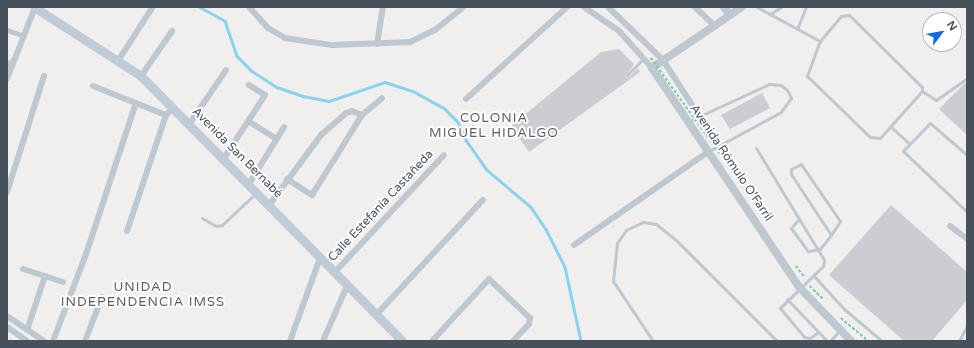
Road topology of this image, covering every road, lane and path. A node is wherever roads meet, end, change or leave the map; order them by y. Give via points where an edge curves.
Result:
1 (34, 7) edge
2 (249, 7) edge
3 (383, 7) edge
4 (463, 7) edge
5 (567, 7) edge
6 (584, 7) edge
7 (608, 7) edge
8 (695, 7) edge
9 (724, 7) edge
10 (742, 7) edge
11 (756, 7) edge
12 (781, 7) edge
13 (806, 7) edge
14 (152, 8) dead end
15 (770, 14) junction
16 (730, 15) junction
17 (715, 26) junction
18 (797, 29) junction
19 (7, 30) edge
20 (172, 31) dead end
21 (24, 36) junction
22 (820, 41) junction
23 (377, 44) junction
24 (647, 58) junction
25 (14, 60) junction
26 (663, 60) junction
27 (118, 61) junction
28 (7, 64) edge
29 (652, 68) junction
30 (226, 70) dead end
31 (627, 75) dead end
32 (44, 76) dead end
33 (141, 76) junction
34 (967, 78) edge
35 (7, 79) edge
36 (249, 85) dead end
37 (93, 86) dead end
38 (922, 91) junction
39 (382, 98) dead end
40 (466, 99) dead end
41 (136, 103) junction
42 (692, 104) dead end
43 (174, 106) junction
44 (166, 115) junction
45 (362, 115) junction
46 (248, 121) junction
47 (689, 121) junction
48 (190, 123) junction
49 (284, 127) dead end
50 (891, 127) junction
51 (276, 139) junction
52 (909, 143) junction
53 (756, 148) dead end
54 (708, 152) junction
55 (720, 154) dead end
56 (444, 155) dead end
57 (967, 155) edge
58 (224, 158) junction
59 (287, 179) junction
60 (250, 184) junction
61 (7, 192) edge
62 (257, 192) junction
63 (483, 200) dead end
64 (270, 204) junction
65 (967, 212) edge
66 (202, 218) dead end
67 (799, 219) junction
68 (950, 226) dead end
69 (127, 231) dead end
70 (831, 235) junction
71 (967, 239) edge
72 (574, 245) dead end
73 (820, 249) junction
74 (320, 258) junction
75 (23, 269) dead end
76 (334, 273) junction
77 (45, 276) junction
78 (814, 276) junction
79 (63, 282) dead end
80 (347, 286) junction
81 (811, 286) dead end
82 (800, 288) junction
83 (102, 297) dead end
84 (787, 300) junction
85 (824, 301) dead end
86 (836, 314) dead end
87 (376, 315) junction
88 (7, 316) edge
89 (967, 326) edge
90 (7, 327) edge
91 (27, 330) junction
92 (839, 331) junction
93 (817, 333) junction
94 (27, 341) edge
95 (44, 341) edge
96 (53, 341) edge
97 (85, 341) edge
98 (290, 341) edge
99 (323, 341) edge
100 (402, 341) edge
101 (432, 341) edge
102 (513, 341) edge
103 (653, 341) edge
104 (777, 341) edge
105 (827, 341) edge
106 (830, 341) edge
107 (851, 341) edge
108 (868, 341) edge
109 (882, 341) edge
110 (959, 341) edge

1 - 21 street
1 - 27 main road, Avenida San Bernabé
2 - 23 street via 268,28 285,38 332,45
3 - 23 street
4 - 23 street via 435,30 410,42
5 - 40 street
6 - 24 street, Avenida Rómulo O'Farril via 619,32
7 - 26 street via 643,37
8 - 17 street
9 - 16 street
10 - 16 street
11 - 15 lane
12 - 15 lane
13 - 18 lane
14 - 27 street
15 - 18 lane
16 - 17 street
17 - 26 street
18 - 22 lane
19 - 21 street
20 - 33 street
21 - 25 street
22 - 38 lane via 842,16 849,15 920,84
22 - 50 lane via 806,72 810,80 870,136 880,138
24 - 29 street, Avenida Rómulo O'Farril
24 - 31 lane
24 - 55 path, bridge
25 - 28 street
25 - 35 street
26 - 29 street
26 - 42 street
27 - 33 main road, Avenida San Bernabé
29 - 47 street, Avenida Rómulo O'Farril
30 - 48 street
32 - 61 street
33 - 43 main road, Avenida San Bernabé
34 - 38 lane via 936,100
36 - 46 street via 265,95
37 - 41 street
38 - 50 lane
39 - 45 street
41 - 44 street
41 - 96 street via 86,254
43 - 44 street
43 - 48 main road, Avenida San Bernabé
44 - 69 street
45 - 59 street via 352,111 337,120 308,150
45 - 59 street via 310,195
46 - 51 street
46 - 58 street
47 - 54 street, Avenida Rómulo O'Farril
47 - 54 lane via 768,84 781,85 787,90 791,98 781,112
48 - 58 main road, Avenida San Bernabé
49 - 51 street
50 - 52 lane
51 - 60 street
52 - 57 lane via 926,125 933,124
52 - 65 lane via 903,151 904,154
53 - 67 lane
54 - 72 street
54 - 82 street, Avenida Rómulo O'Farril
56 - 76 street, Calle Estefanía Castañeda
58 - 60 main road, Avenida San Bernabé
59 - 64 street
60 - 62 main road, Avenida San Bernabé
62 - 64 main road, Avenida San Bernabé
62 - 66 lane via 222,225 216,226
63 - 87 street
64 - 74 main road, Avenida San Bernabé
67 - 73 lane
67 - 73 lane via 791,225 803,245 808,251
68 - 71 street
70 - 70 lane via 790,174 791,169 798,165 804,165 840,218
70 - 73 lane
73 - 78 lane via 824,263
74 - 76 main road, Avenida San Bernabé
74 - 98 street
75 - 77 street
76 - 80 main road, Avenida San Bernabé
77 - 79 street
77 - 91 street
78 - 82 lane
78 - 109 lane via 844,309
80 - 87 main road, Avenida San Bernabé
80 - 99 street
81 - 85 path
82 - 84 lane
82 - 92 street, Avenida Rómulo O'Farril
83 - 97 street
84 - 93 lane
84 - 93 lane via 780,308 804,337 810,338
86 - 108 path
87 - 100 main road, Avenida San Bernabé
88 - 91 street
89 - 110 lane
90 - 94 street
91 - 95 street
92 - 106 lane
92 - 107 street, Avenida Rómulo O'Farril
93 - 105 lane
101 - 102 street via 489,279 530,318 530,324
103 - 104 lane via 614,281 617,242 626,230 643,222 656,224 676,240

